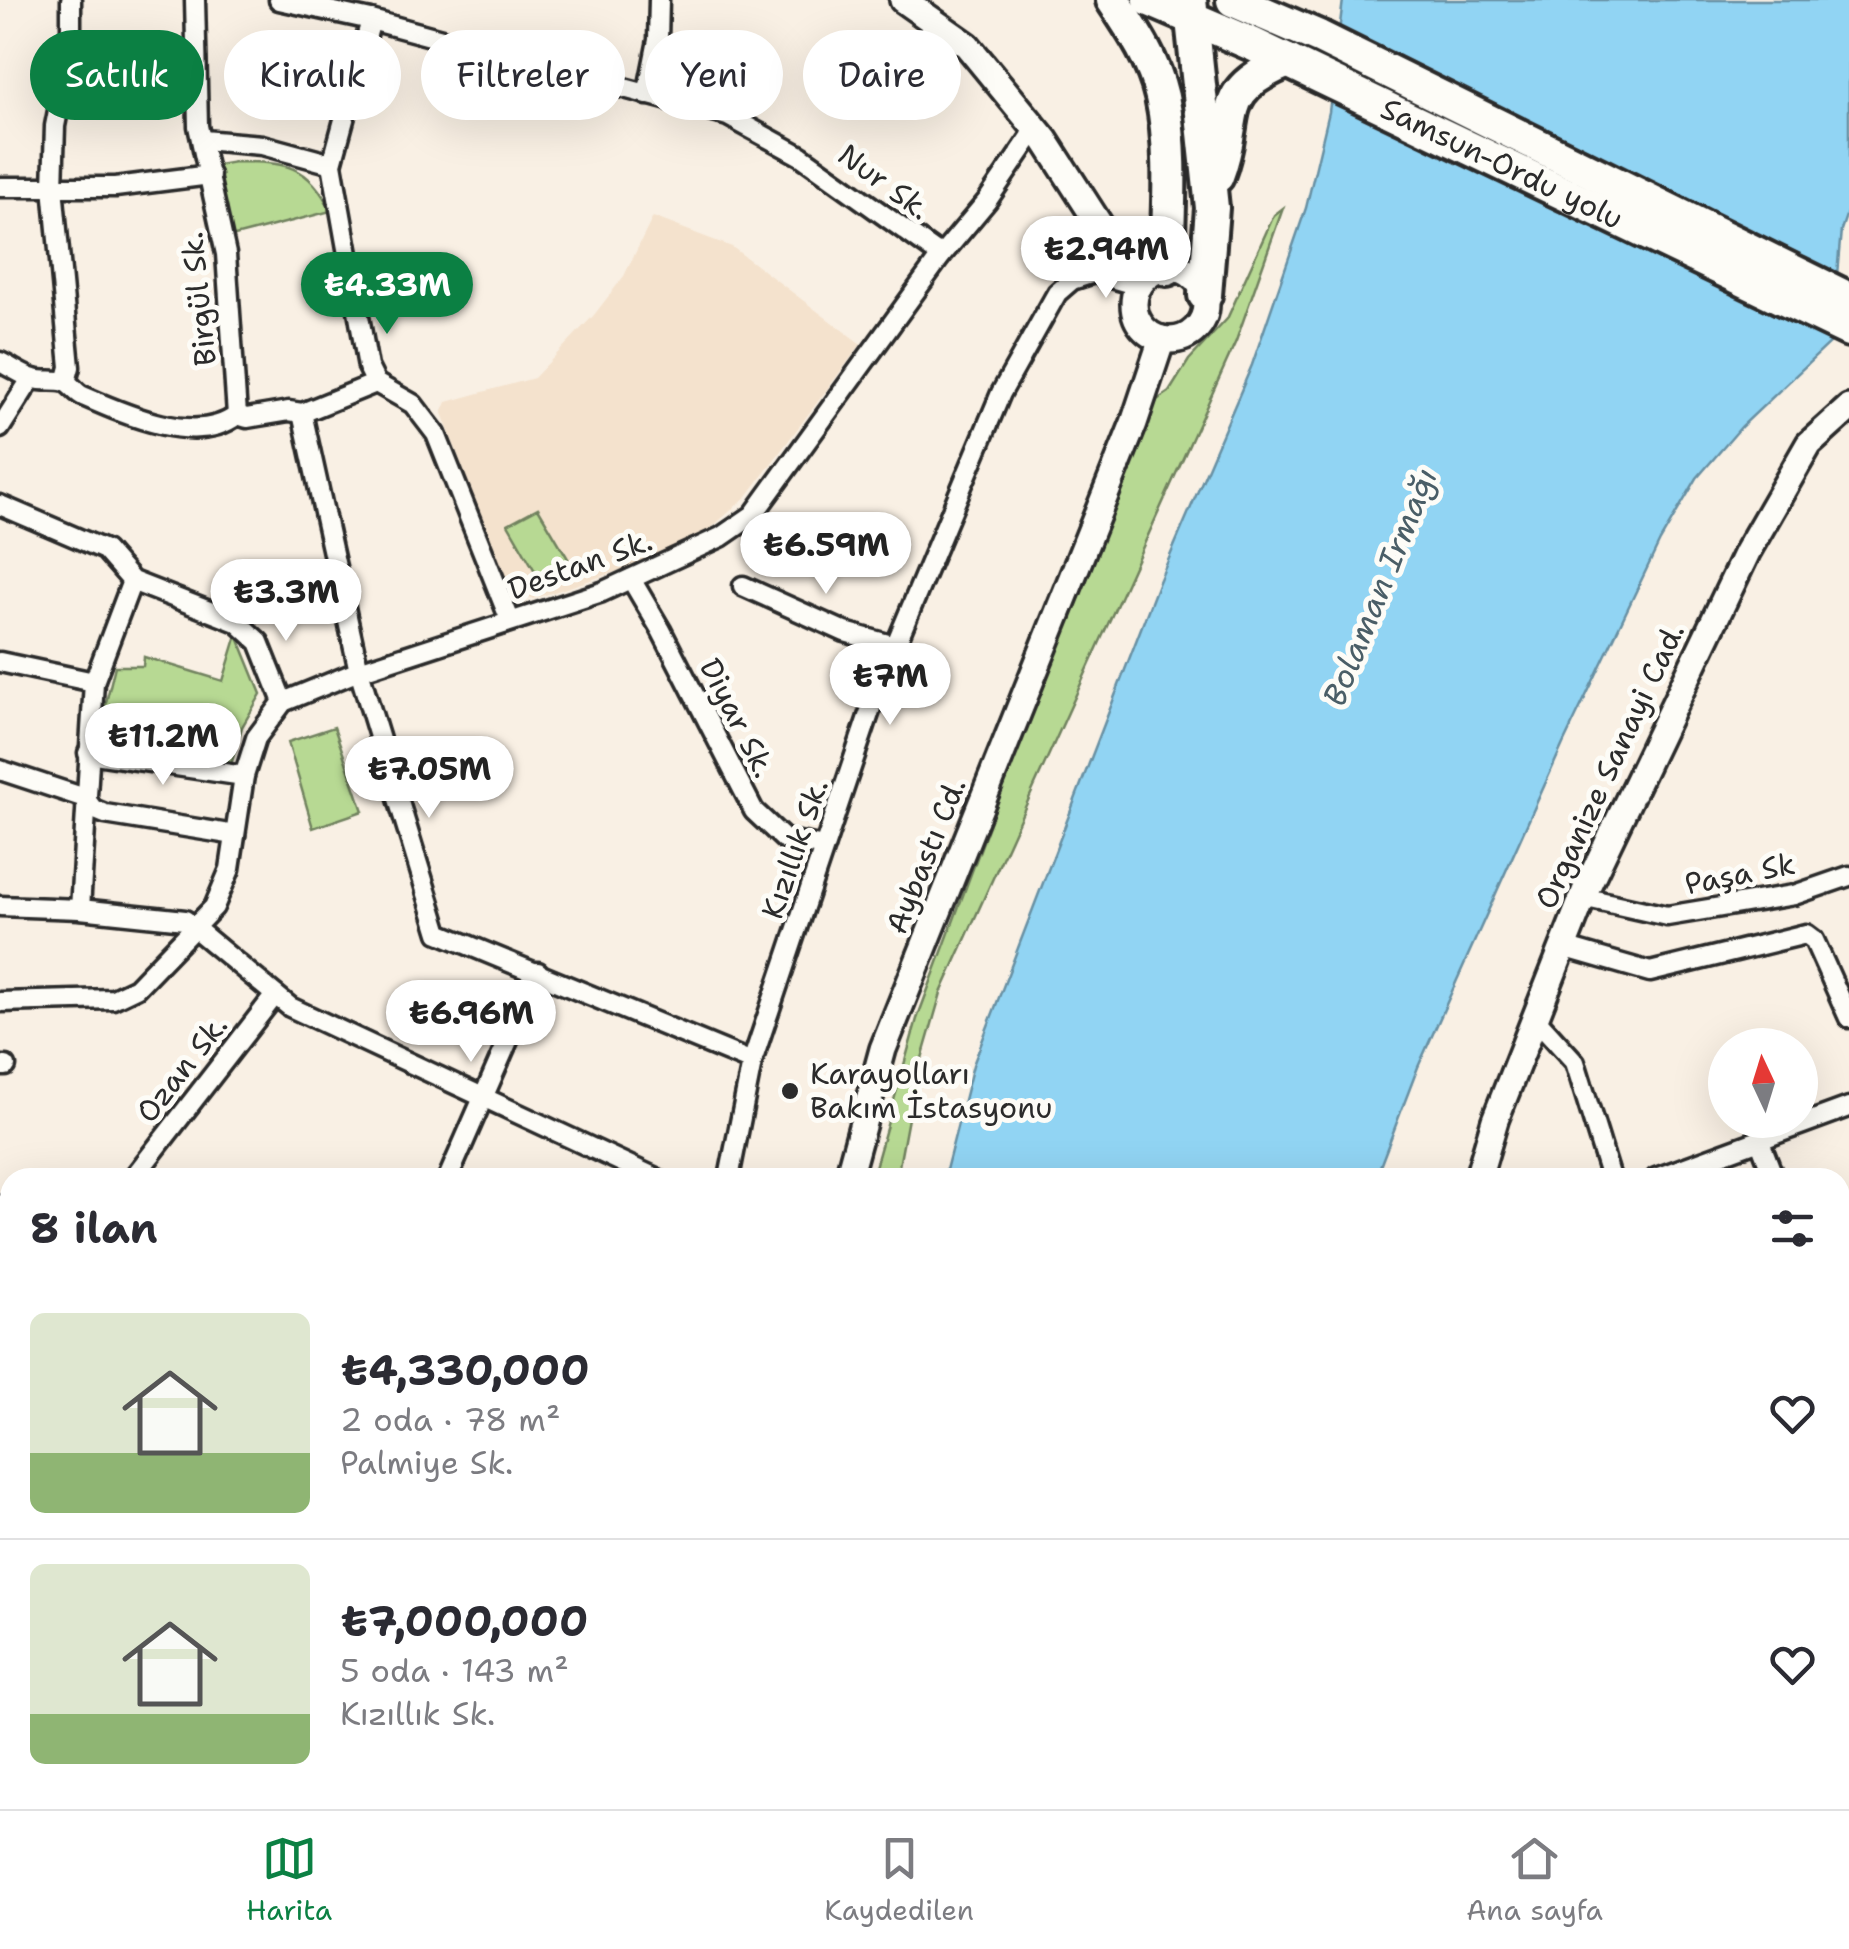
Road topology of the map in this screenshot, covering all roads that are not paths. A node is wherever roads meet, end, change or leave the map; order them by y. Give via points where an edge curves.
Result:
1 (71, 0) edge
2 (194, 0) edge
3 (279, 0) edge
4 (659, 0) edge
5 (903, 0) edge
6 (1113, 0) edge
7 (1150, 0) edge
8 (1233, 0) edge
9 (1192, 9) edge
10 (371, 20) junction
11 (658, 30) edge
12 (1296, 65) junction
13 (645, 94) edge
14 (735, 120) edge
15 (1036, 129) junction
16 (204, 140) junction
17 (332, 164) junction
18 (210, 175) junction
19 (0, 186) edge
20 (53, 187) junction
21 (1210, 194) junction
22 (941, 256) junction
23 (1167, 268) junction
24 (1139, 286) junction
25 (1205, 295) junction
26 (1847, 319) edge
27 (1162, 339) junction
28 (0, 362) edge
29 (31, 378) junction
30 (66, 382) junction
31 (376, 383) junction
32 (1849, 408) edge
33 (302, 413) junction
34 (237, 415) junction
35 (0, 428) edge
36 (0, 505) edge
37 (631, 579) junction
38 (132, 581) junction
39 (742, 586) dead end
40 (510, 620) junction
41 (896, 646) junction
42 (0, 662) edge
43 (359, 671) junction
44 (94, 682) junction
45 (283, 702) junction
46 (88, 753) junction
47 (0, 770) edge
48 (244, 776) junction
49 (85, 798) junction
50 (235, 835) junction
51 (824, 847) junction
52 (1849, 876) edge
53 (1582, 898) junction
54 (0, 906) edge
55 (80, 909) junction
56 (192, 927) junction
57 (1562, 947) junction
58 (538, 972) junction
59 (275, 995) junction
60 (0, 1002) edge
61 (1535, 1018) junction
62 (1849, 1018) edge
63 (752, 1062) junction
64 (483, 1097) junction
65 (1849, 1107) edge
66 (1759, 1139) junction
67 (141, 1168) edge
68 (452, 1168) edge
69 (621, 1168) edge
70 (731, 1168) edge
71 (851, 1168) edge
72 (1481, 1168) edge
73 (1608, 1168) edge
74 (1697, 1168) edge
75 (1770, 1168) edge

1 - 20 street
2 - 16 street, Birgül Sk.
3 - 10 street, Nur Sk.
4 - 11 street
5 - 15 main road via 967,45
6 - 23 highway via 1140,41 1162,96
7 - 9 highway, Samsun-Ordu yolu
8 - 26 highway, Samsun-Ordu yolu via 1319,37
9 - 12 highway, Samsun-Ordu yolu
9 - 21 highway
10 - 13 street, Nur Sk.
10 - 17 street
12 - 21 highway via 1258,74 1242,87
12 - 26 highway, Samsun-Ordu yolu
14 - 22 street, Nur Sk.
15 - 22 street, Destan Sk.
15 - 24 main road
16 - 17 street via 262,145
16 - 18 street, Birgül Sk.
17 - 31 street
18 - 20 street
18 - 34 street, Birgül Sk. via 226,254
19 - 20 street
20 - 30 street
21 - 25 highway
22 - 37 street, Destan Sk. via 753,515 721,538
23 - 24 main road
23 - 25 main road via 1191,275
24 - 27 main road via 1137,318
24 - 41 street, Kızıllık Sk. via 1094,273 1057,292 1002,392
25 - 27 main road via 1196,329
27 - 71 main road, Aybastı Cd. via 883,1050
28 - 29 street
29 - 30 street
29 - 35 street
30 - 34 street via 78,394 154,424 191,428
31 - 33 street
31 - 40 street via 413,404 436,434
32 - 53 main road, Organize Sanayi Cad. via 1809,444 1746,552
33 - 34 street
33 - 43 street
36 - 38 street via 105,550
37 - 40 street, Destan Sk.
37 - 51 street, Diyar Sk. via 754,812 784,839
38 - 44 street
38 - 45 street via 237,622 259,642
39 - 41 street via 845,632
40 - 43 street, Destan Sk.
41 - 51 street, Kızıllık Sk.
42 - 44 street
43 - 45 street, Destan Sk.
43 - 58 street via 439,933
44 - 46 street
45 - 48 street via 256,738
46 - 48 street
46 - 49 street
47 - 49 street
48 - 50 street
49 - 50 street via 105,814
49 - 55 street
50 - 56 street via 214,908
51 - 63 street, Kızıllık Sk.
52 - 53 street, Paşa Sk via 1794,894 1667,916
53 - 57 main road, Organize Sanayi Cad.
54 - 55 street
55 - 56 street via 185,920
56 - 59 street
56 - 60 street via 136,988 113,999
57 - 61 main road, Organize Sanayi Cad.
57 - 62 street via 1650,972 1806,934
58 - 63 street
58 - 64 street
59 - 64 street via 290,1008
59 - 67 street, Ozan Sk.
61 - 72 main road, Organize Sanayi Cad.
61 - 73 street via 1575,1062
63 - 70 street, Kızıllık Sk.
64 - 68 street
64 - 69 street
65 - 66 street
66 - 74 street
66 - 75 street

